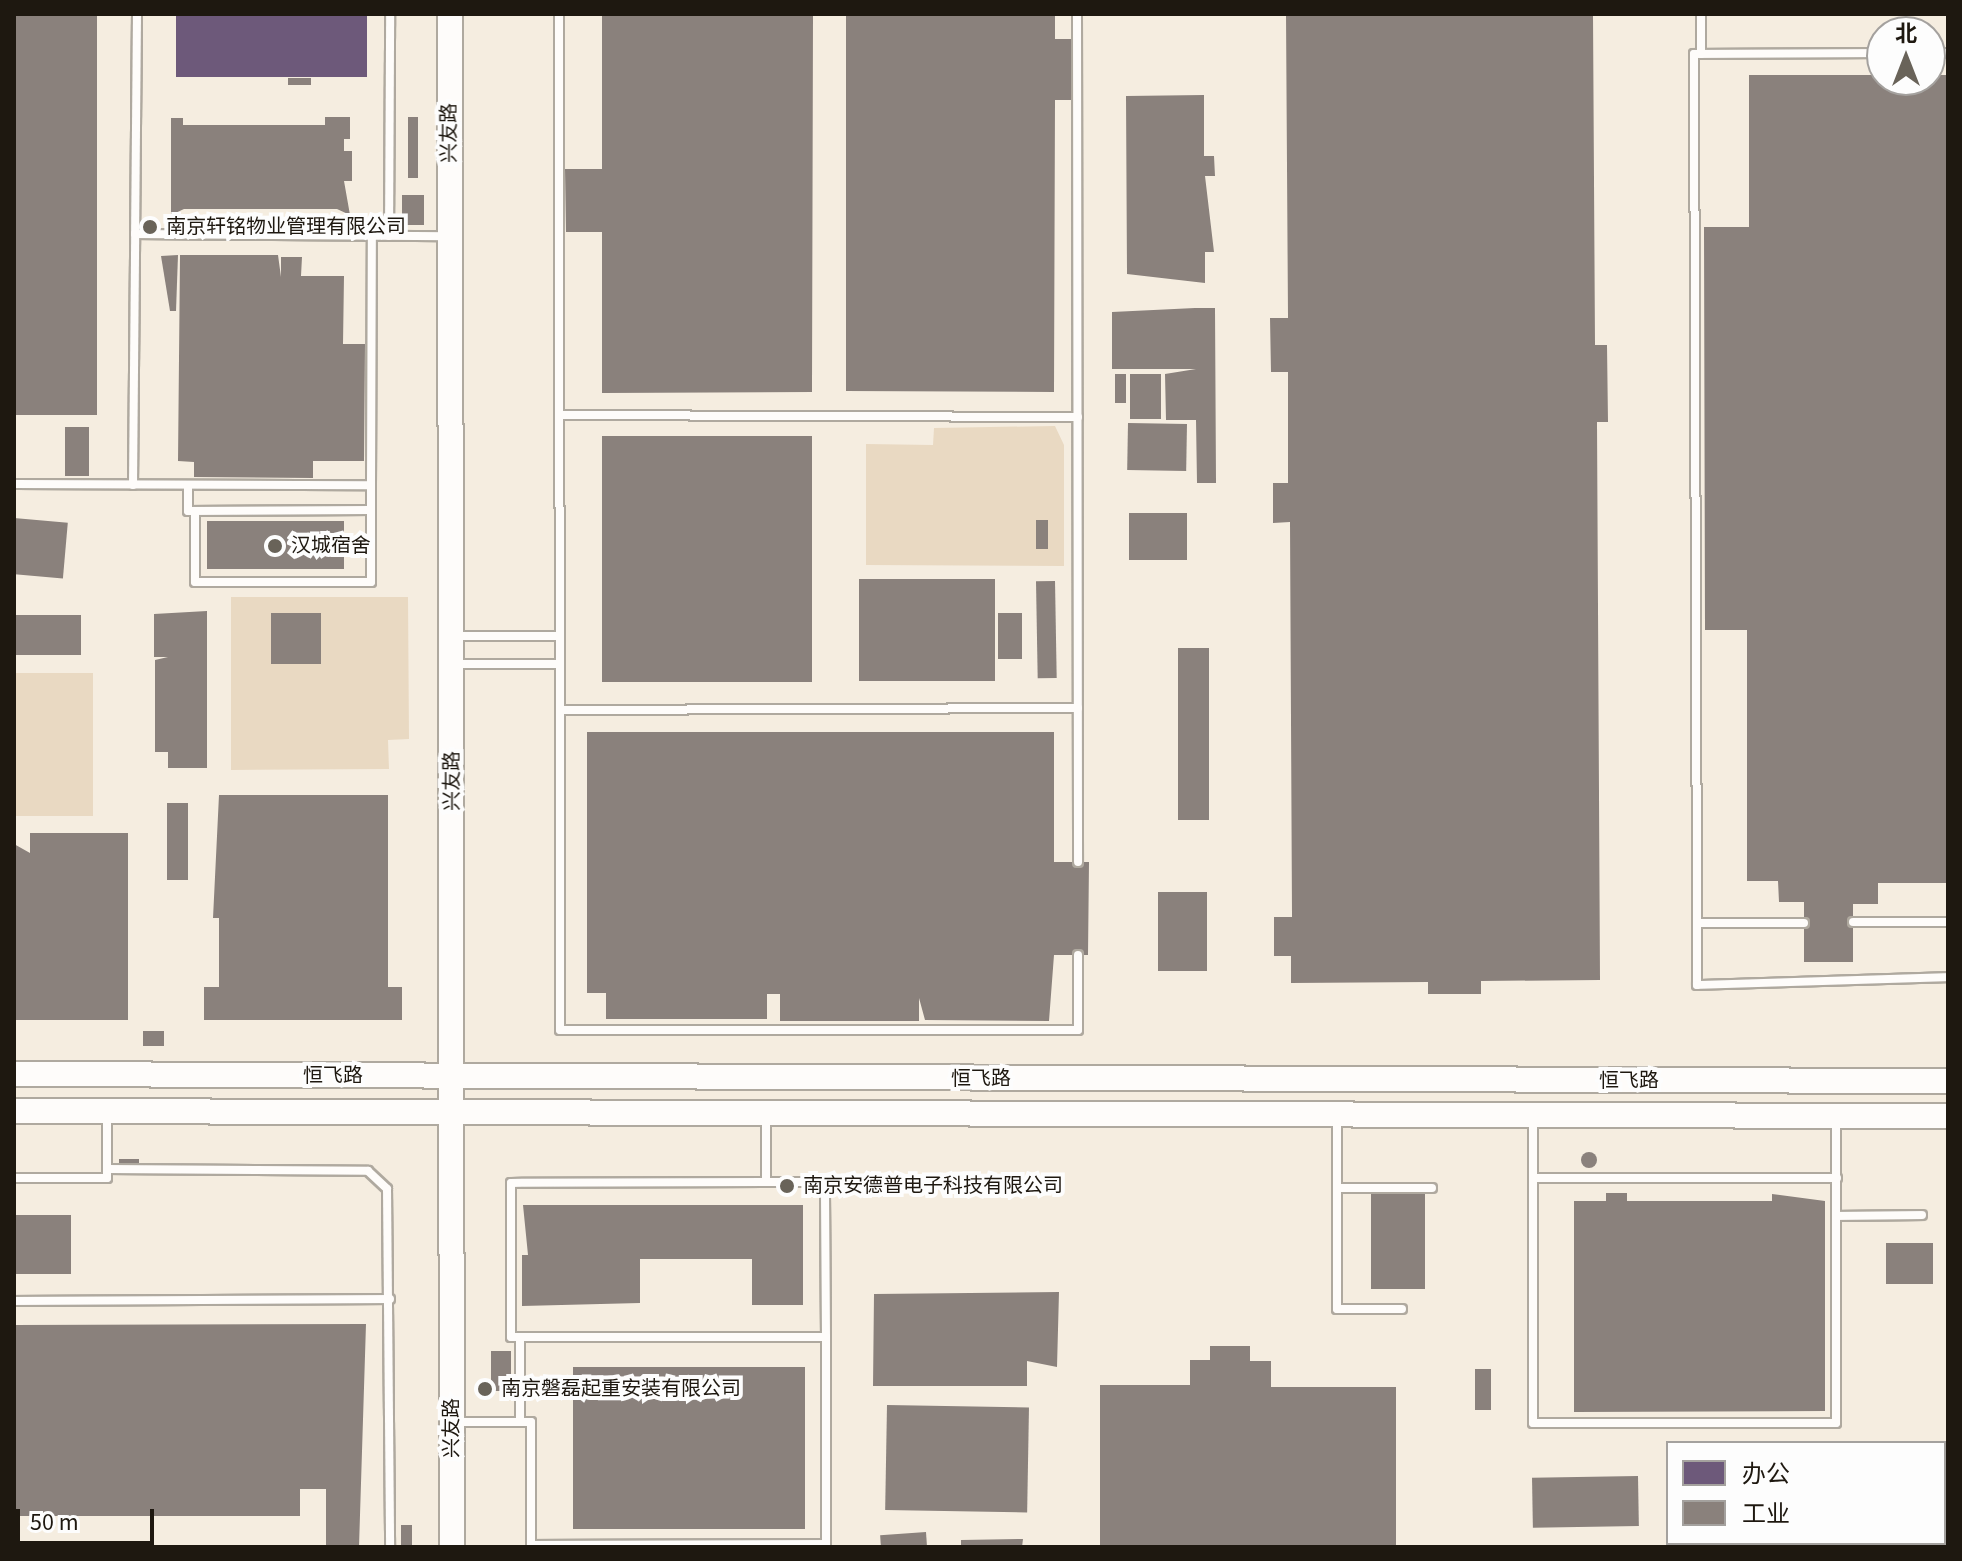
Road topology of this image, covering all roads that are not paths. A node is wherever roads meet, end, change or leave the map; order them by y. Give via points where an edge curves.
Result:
1 (137, 14) edge
2 (390, 14) edge
3 (450, 14) edge
4 (559, 14) edge
5 (1077, 14) edge
6 (1701, 14) edge
7 (1866, 53) edge
8 (1701, 54) junction
9 (135, 234) junction
10 (372, 236) junction
11 (389, 236) junction
12 (451, 236) junction
13 (559, 415) junction
14 (1078, 417) junction
15 (14, 484) edge
16 (133, 485) junction
17 (188, 485) junction
18 (371, 485) junction
19 (371, 510) junction
20 (195, 511) junction
21 (452, 636) junction
22 (560, 636) junction
23 (452, 664) junction
24 (560, 664) junction
25 (1078, 708) junction
26 (560, 710) junction
27 (1078, 862) dead end
28 (1853, 922) dead end
29 (1948, 922) edge
30 (1697, 923) junction
31 (1804, 923) dead end
32 (1078, 955) dead end
33 (1948, 977) edge
34 (14, 1074) edge
35 (454, 1077) junction
36 (1948, 1081) edge
37 (14, 1111) edge
38 (107, 1111) junction
39 (453, 1114) junction
40 (766, 1114) junction
41 (1533, 1114) junction
42 (1337, 1115) junction
43 (1836, 1116) junction
44 (1948, 1116) edge
45 (107, 1169) junction
46 (14, 1178) edge
47 (1533, 1178) junction
48 (1837, 1178) junction
49 (766, 1182) junction
50 (1337, 1188) junction
51 (1432, 1188) dead end
52 (1922, 1215) dead end
53 (1837, 1216) junction
54 (390, 1299) junction
55 (14, 1301) edge
56 (1402, 1309) dead end
57 (520, 1337) junction
58 (826, 1337) junction
59 (452, 1422) junction
60 (520, 1422) junction
61 (390, 1547) edge
62 (452, 1547) edge

1 - 9 lane
2 - 11 lane
3 - 12 main road, 兴友路
4 - 13 lane
5 - 14 lane
6 - 8 lane
7 - 8 lane
8 - 30 lane via 1694,54
9 - 10 lane
9 - 16 lane
10 - 11 lane
10 - 18 lane
11 - 12 lane
12 - 21 main road, 兴友路
13 - 14 lane
13 - 22 lane
14 - 25 lane
15 - 16 lane
16 - 17 lane
17 - 18 lane
17 - 20 lane via 188,511
18 - 19 lane
19 - 20 lane
19 - 20 lane via 371,582 195,582
21 - 22 lane
21 - 23 main road, 兴友路
22 - 24 lane
23 - 24 lane
23 - 35 main road, 兴友路
24 - 26 lane
25 - 26 lane
25 - 27 lane
26 - 32 lane via 560,1030 1078,1030
28 - 29 lane
30 - 31 lane
30 - 33 lane via 1697,985
34 - 35 main road, 恒飞路
35 - 36 main road, 恒飞路
35 - 39 main road, 兴友路
37 - 38 main road, 恒飞路
38 - 39 main road, 恒飞路
38 - 45 lane
39 - 40 main road, 恒飞路
39 - 59 main road, 兴友路
40 - 42 main road, 恒飞路
40 - 49 lane
41 - 42 main road, 恒飞路
41 - 43 main road, 恒飞路
41 - 47 lane
42 - 50 lane
43 - 44 main road, 恒飞路
43 - 48 lane
45 - 46 lane via 107,1178
45 - 54 lane via 368,1171 387,1189
47 - 48 lane
47 - 53 lane via 1533,1423 1836,1423
48 - 53 lane
49 - 57 lane via 511,1183 511,1337
49 - 58 lane via 825,1182
50 - 51 lane
50 - 56 lane via 1337,1309
52 - 53 lane
54 - 55 lane
54 - 61 lane
57 - 58 lane
57 - 60 lane
58 - 60 lane via 826,1544 531,1545 531,1422
59 - 60 lane
59 - 62 main road, 兴友路

